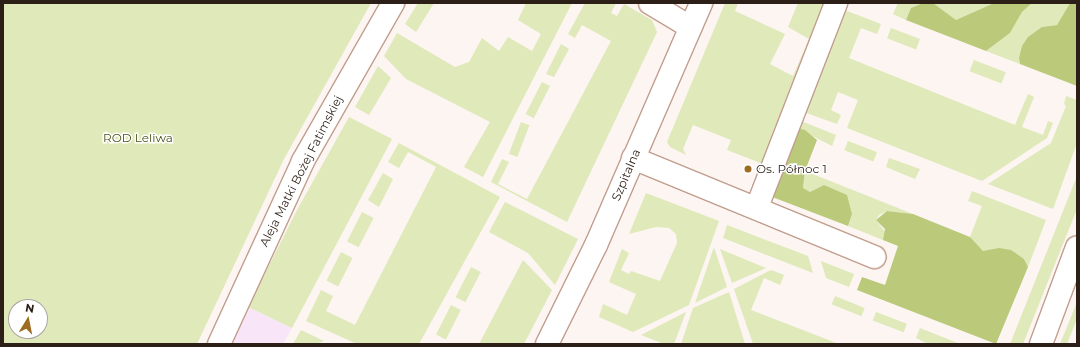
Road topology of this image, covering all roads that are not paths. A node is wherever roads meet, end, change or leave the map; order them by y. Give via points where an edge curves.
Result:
1 (393, 3) edge
2 (650, 3) edge
3 (701, 3) edge
4 (836, 3) edge
5 (690, 27) junction
6 (633, 158) junction
7 (757, 207) junction
8 (1077, 247) edge
9 (874, 257) dead end
10 (218, 344) edge
11 (547, 344) edge
12 (1040, 344) edge

1 - 10 street, Aleja Matki Bożej Fatimskiej via 303,161
2 - 5 street
3 - 5 street, Szpitalna
4 - 7 street
5 - 6 street, Szpitalna
6 - 7 street
6 - 11 street, Szpitalna via 596,246
7 - 9 street
8 - 12 street

